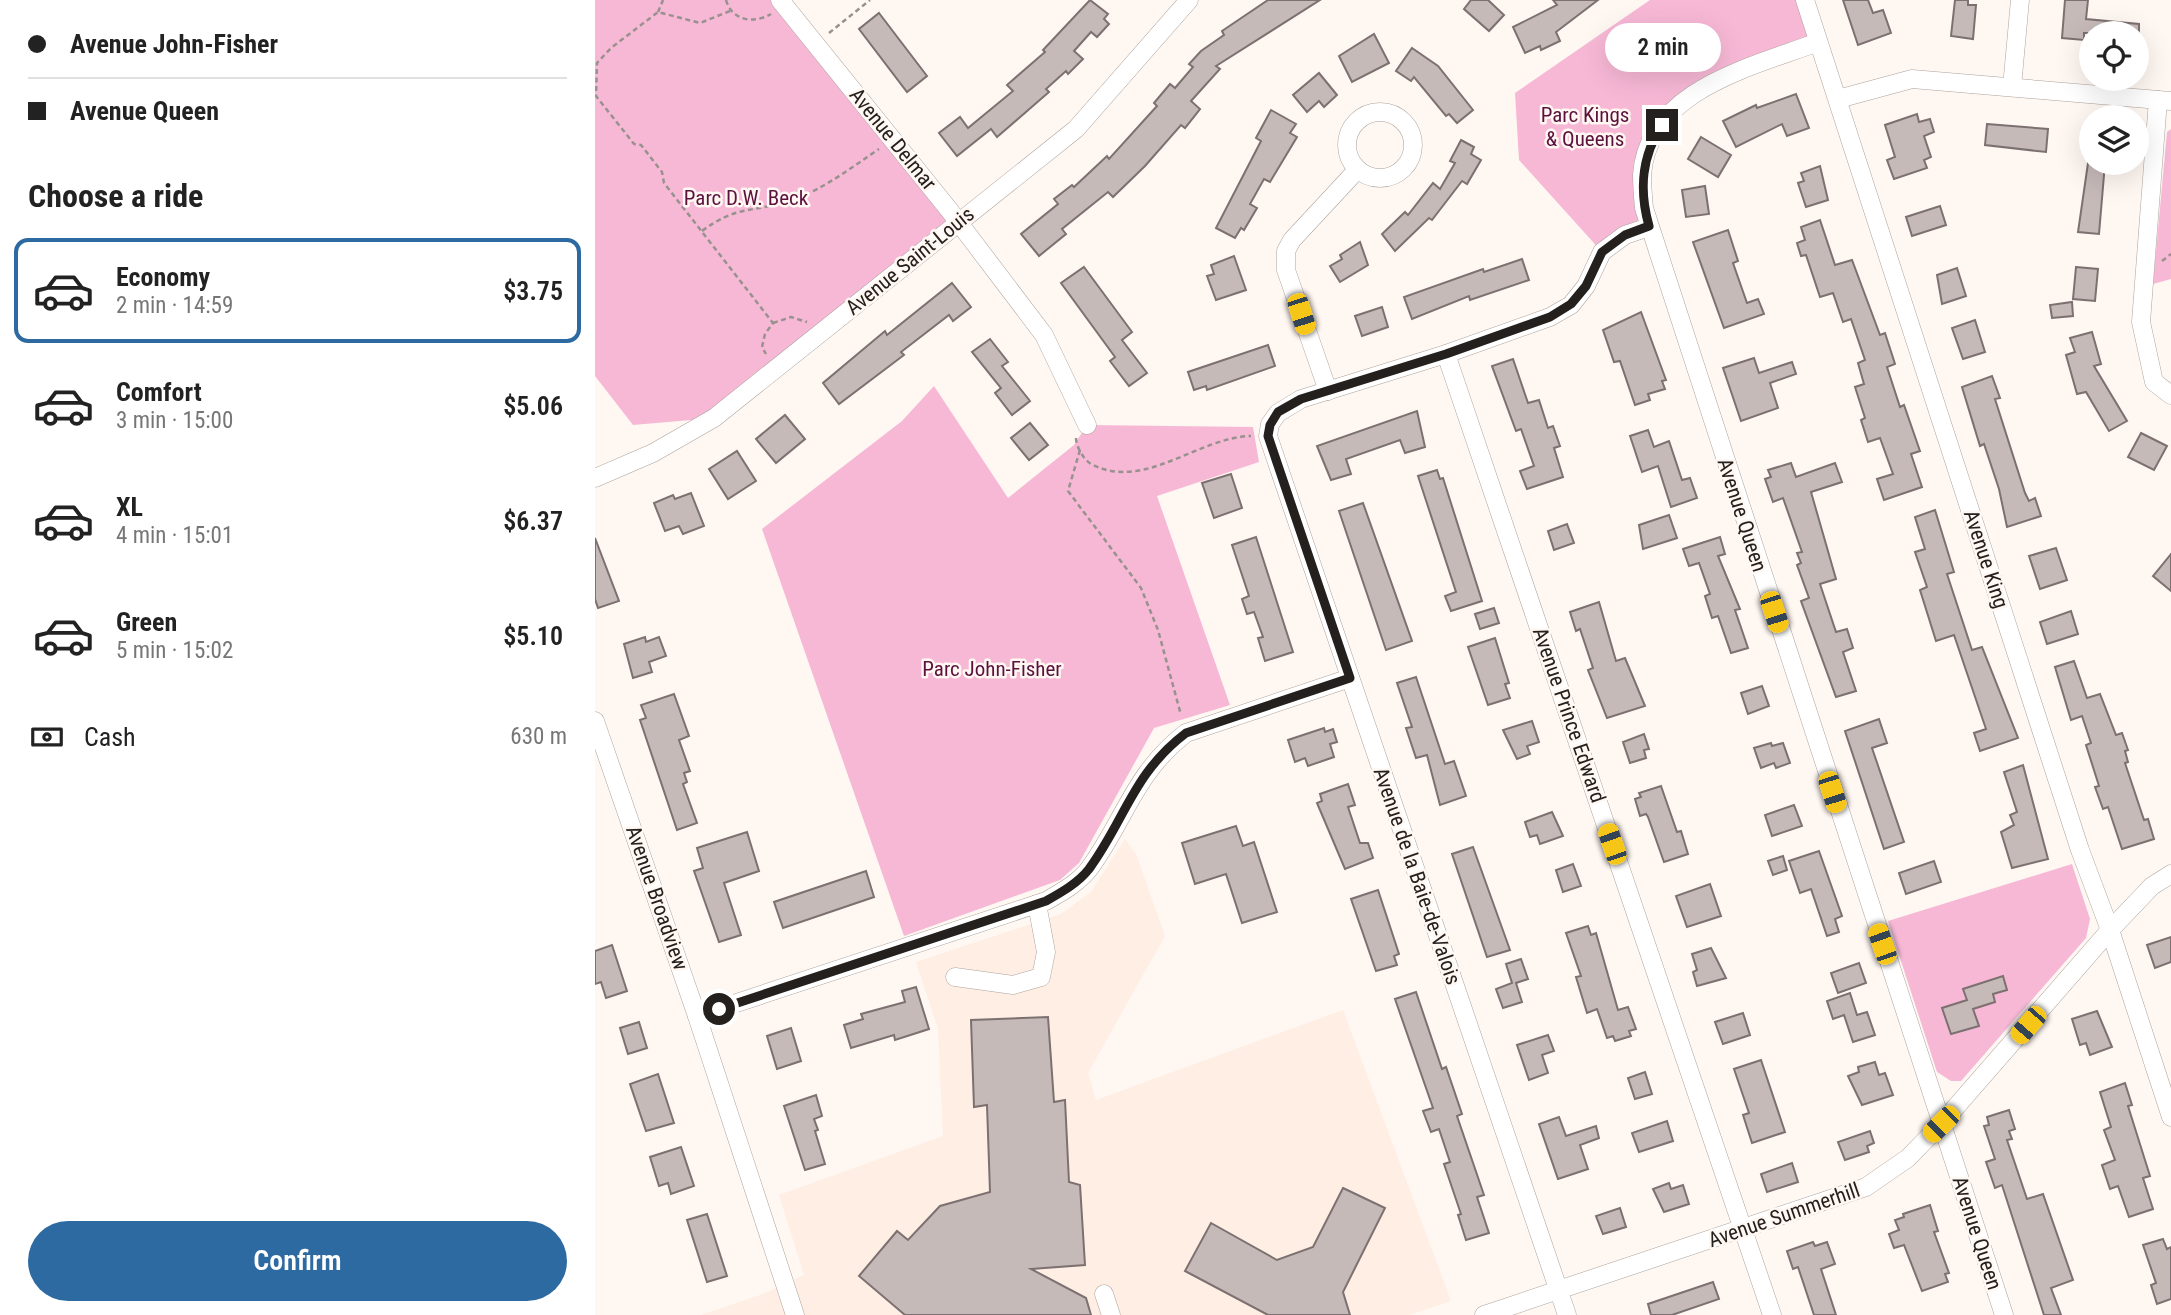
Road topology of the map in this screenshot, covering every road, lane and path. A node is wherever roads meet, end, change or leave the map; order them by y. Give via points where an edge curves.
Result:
1 (663, 0) edge
2 (726, 0) edge
3 (870, 0) edge
4 (1189, 0) edge
5 (1805, 0) edge
6 (2020, 0) edge
7 (775, 7) edge
8 (730, 10) junction
9 (658, 12) junction
10 (826, 36) dead end
11 (1818, 42) junction
12 (2012, 87) junction
13 (1837, 99) junction
14 (2165, 100) edge
15 (879, 149) dead end
16 (1357, 170) dead end
17 (958, 222) junction
18 (1649, 226) junction
19 (702, 231) junction
20 (773, 323) junction
21 (812, 326) dead end
22 (1446, 354) junction
23 (770, 360) dead end
24 (1328, 391) junction
25 (2171, 395) edge
26 (1087, 425) joint
27 (1268, 436) junction
28 (1080, 450) junction
29 (595, 478) edge
30 (1350, 678) junction
31 (595, 721) edge
32 (1186, 733) junction
33 (2171, 874) edge
34 (1037, 904) junction
35 (2111, 930) junction
36 (955, 977) dead end
37 (697, 1016) junction
38 (2171, 1117) edge
39 (1941, 1124) junction
40 (1743, 1230) junction
41 (1559, 1291) junction
42 (1104, 1294) dead end
43 (1524, 1309) edge
44 (795, 1315) edge
45 (1111, 1315) edge
46 (1484, 1315) edge
47 (1567, 1315) edge
48 (1772, 1315) edge
49 (2004, 1315) edge

1 - 9 path
2 - 8 path
3 - 10 path
4 - 17 street, Avenue Saint-Louis via 1076,129
5 - 11 street, Avenue King
6 - 12 street
7 - 8 path via 753,20 744,20
7 - 17 street, Avenue Delmar
8 - 9 path via 699,23
9 - 19 path via 597,63 596,96 633,144 641,145
11 - 13 street, Avenue King
11 - 18 street, Avenue Queen via 1708,85 1672,108 1651,141 1642,173
12 - 13 street via 1912,79
12 - 14 street
13 - 35 street, Avenue King via 2080,850
14 - 25 street via 2141,322 2154,382
15 - 19 path via 823,188 786,202 723,215
16 - 24 street via 1286,251 1286,270
17 - 26 street, Avenue Delmar via 1044,335
17 - 29 street, Avenue Saint-Louis via 714,418 653,453
18 - 22 street via 1625,235 1602,252 1586,286 1571,304 1550,317
18 - 39 street, Avenue Queen
19 - 20 path
20 - 21 path via 791,317
20 - 23 path via 762,347
22 - 24 street
22 - 40 street, Avenue Prince Edward
24 - 27 street via 1278,412
26 - 28 path via 1075,440
27 - 28 path via 1224,439 1133,471 1107,472 1086,461
27 - 30 street, Avenue de la Baie-de-Valois
28 - 32 path via 1068,491 1141,588
30 - 32 street
30 - 41 street, Avenue de la Baie-de-Valois
31 - 37 street, Avenue Broadview
32 - 34 street via 1144,772 1089,869 1070,887
33 - 35 street, Avenue Summerhill via 2152,886
34 - 36 street via 1046,952 1041,977 1013,985
34 - 37 street
35 - 38 street, Avenue King
35 - 39 street, Avenue Summerhill
37 - 44 street, Avenue Broadview
39 - 40 street, Avenue Summerhill via 1909,1158 1866,1187
39 - 49 street, Avenue Queen
40 - 41 street, Avenue Summerhill
40 - 48 street, Avenue Prince Edward
41 - 43 street, Avenue Summerhill
41 - 47 street, Avenue de la Baie-de-Valois
42 - 45 street
43 - 46 street, Avenue Summerhill

